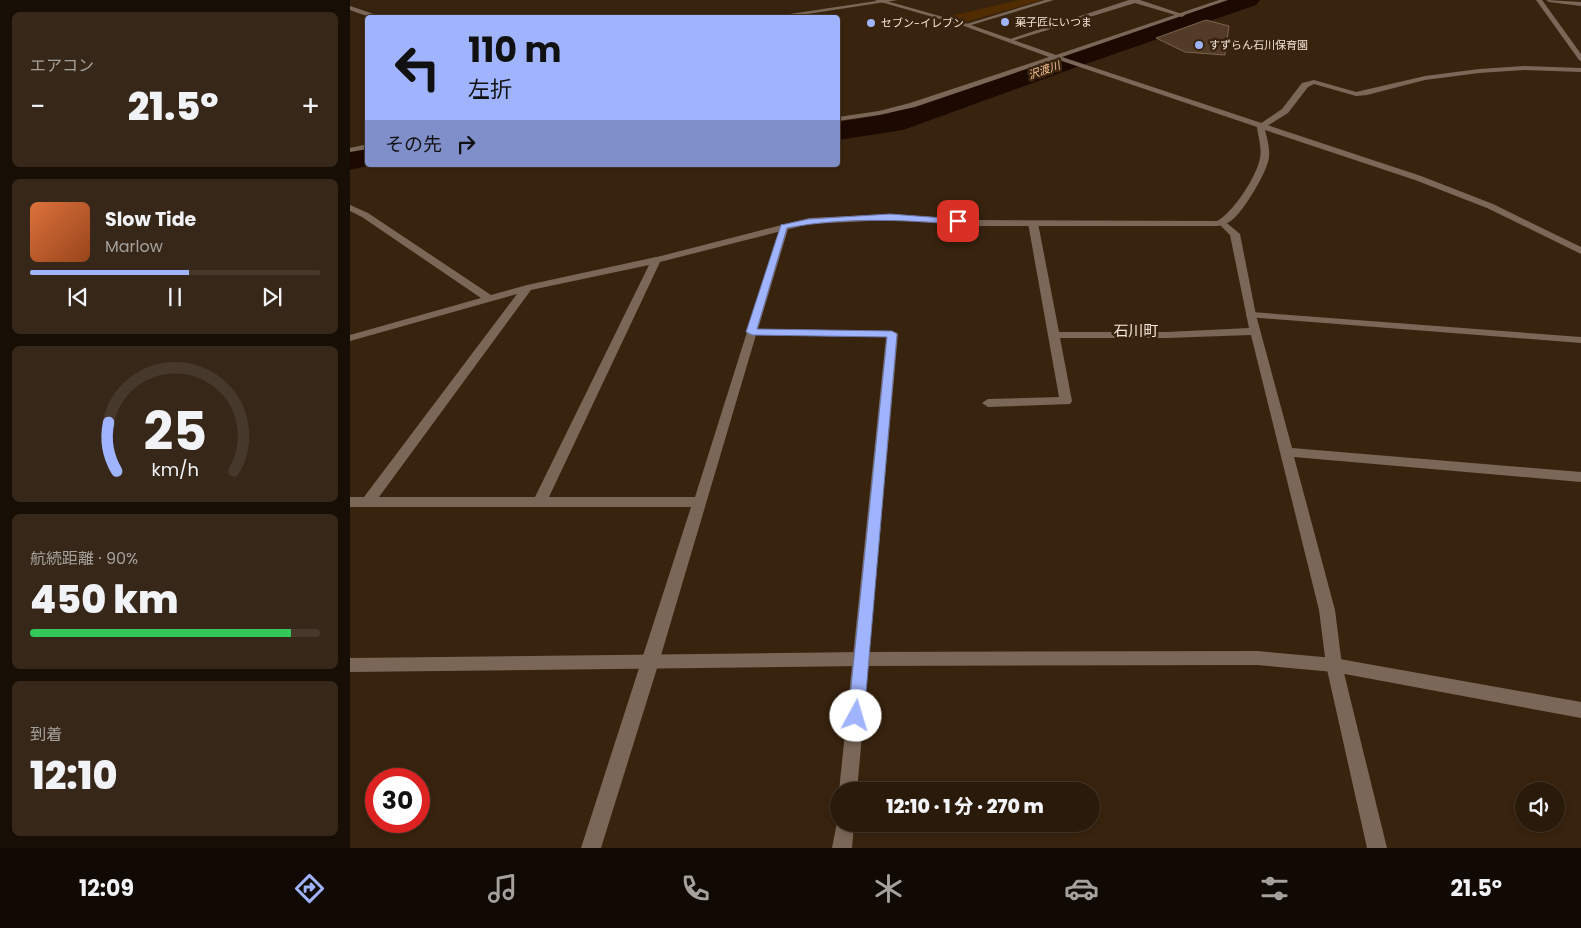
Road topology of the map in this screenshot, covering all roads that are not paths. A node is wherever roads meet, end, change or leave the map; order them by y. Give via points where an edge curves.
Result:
1 (895, 0) edge
2 (1051, 0) edge
3 (1135, 0) edge
4 (1225, 0) edge
5 (1539, 0) edge
6 (1549, 0) edge
7 (881, 1) edge
8 (1581, 4) edge
9 (350, 8) edge
10 (350, 12) edge
11 (359, 12) junction
12 (371, 15) edge
13 (786, 15) edge
14 (1182, 15) junction
15 (966, 25) junction
16 (1010, 40) junction
17 (1059, 58) junction
18 (1581, 59) edge
19 (1581, 70) edge
20 (840, 119) edge
21 (1262, 126) junction
22 (365, 147) edge
23 (350, 150) edge
24 (350, 208) edge
25 (1222, 222) junction
26 (1032, 223) junction
27 (784, 226) junction
28 (1581, 251) edge
29 (656, 260) junction
30 (527, 288) junction
31 (489, 298) junction
32 (1251, 315) junction
33 (1256, 331) junction
34 (752, 332) junction
35 (363, 334) junction
36 (1053, 335) junction
37 (350, 338) edge
38 (1581, 340) edge
39 (350, 349) edge
40 (988, 403) dead end
41 (1287, 452) junction
42 (1581, 477) edge
43 (350, 502) edge
44 (368, 502) junction
45 (538, 502) junction
46 (700, 502) junction
47 (862, 659) junction
48 (651, 662) junction
49 (350, 664) edge
50 (1334, 665) junction
51 (1581, 710) edge
52 (849, 782) edge
53 (844, 832) edge
54 (591, 848) edge
55 (842, 848) edge
56 (1377, 848) edge

1 - 7 street
2 - 15 street
3 - 14 street
3 - 16 street
4 - 14 street
5 - 18 street
6 - 8 street
7 - 13 street
7 - 15 street
9 - 11 street
10 - 11 street
11 - 12 street
14 - 17 street
15 - 16 street
16 - 17 street
17 - 20 street via 912,105
17 - 21 street
19 - 21 street via 1524,68 1479,71 1425,78 1356,94 1314,82 1305,85 1285,111
21 - 25 street via 1264,164 1239,207
21 - 28 street via 1450,190
22 - 23 street
24 - 31 street via 365,214
25 - 26 street via 1202,225
25 - 32 street via 1235,234
26 - 27 street via 890,217
26 - 36 street
27 - 29 street
27 - 34 street
29 - 30 street
29 - 45 street
30 - 31 street
30 - 44 street
31 - 35 street
32 - 33 street
32 - 38 street
33 - 36 street
33 - 41 street
34 - 46 street
34 - 47 street via 892,334
35 - 37 street
35 - 39 street
36 - 40 street via 1066,401
41 - 42 street
41 - 50 street via 1327,610
43 - 44 street
44 - 45 street
45 - 46 street
46 - 48 street
47 - 48 street
47 - 50 street via 1257,658
47 - 52 street
48 - 49 street
48 - 54 street
50 - 51 street
50 - 56 street
53 - 55 street

